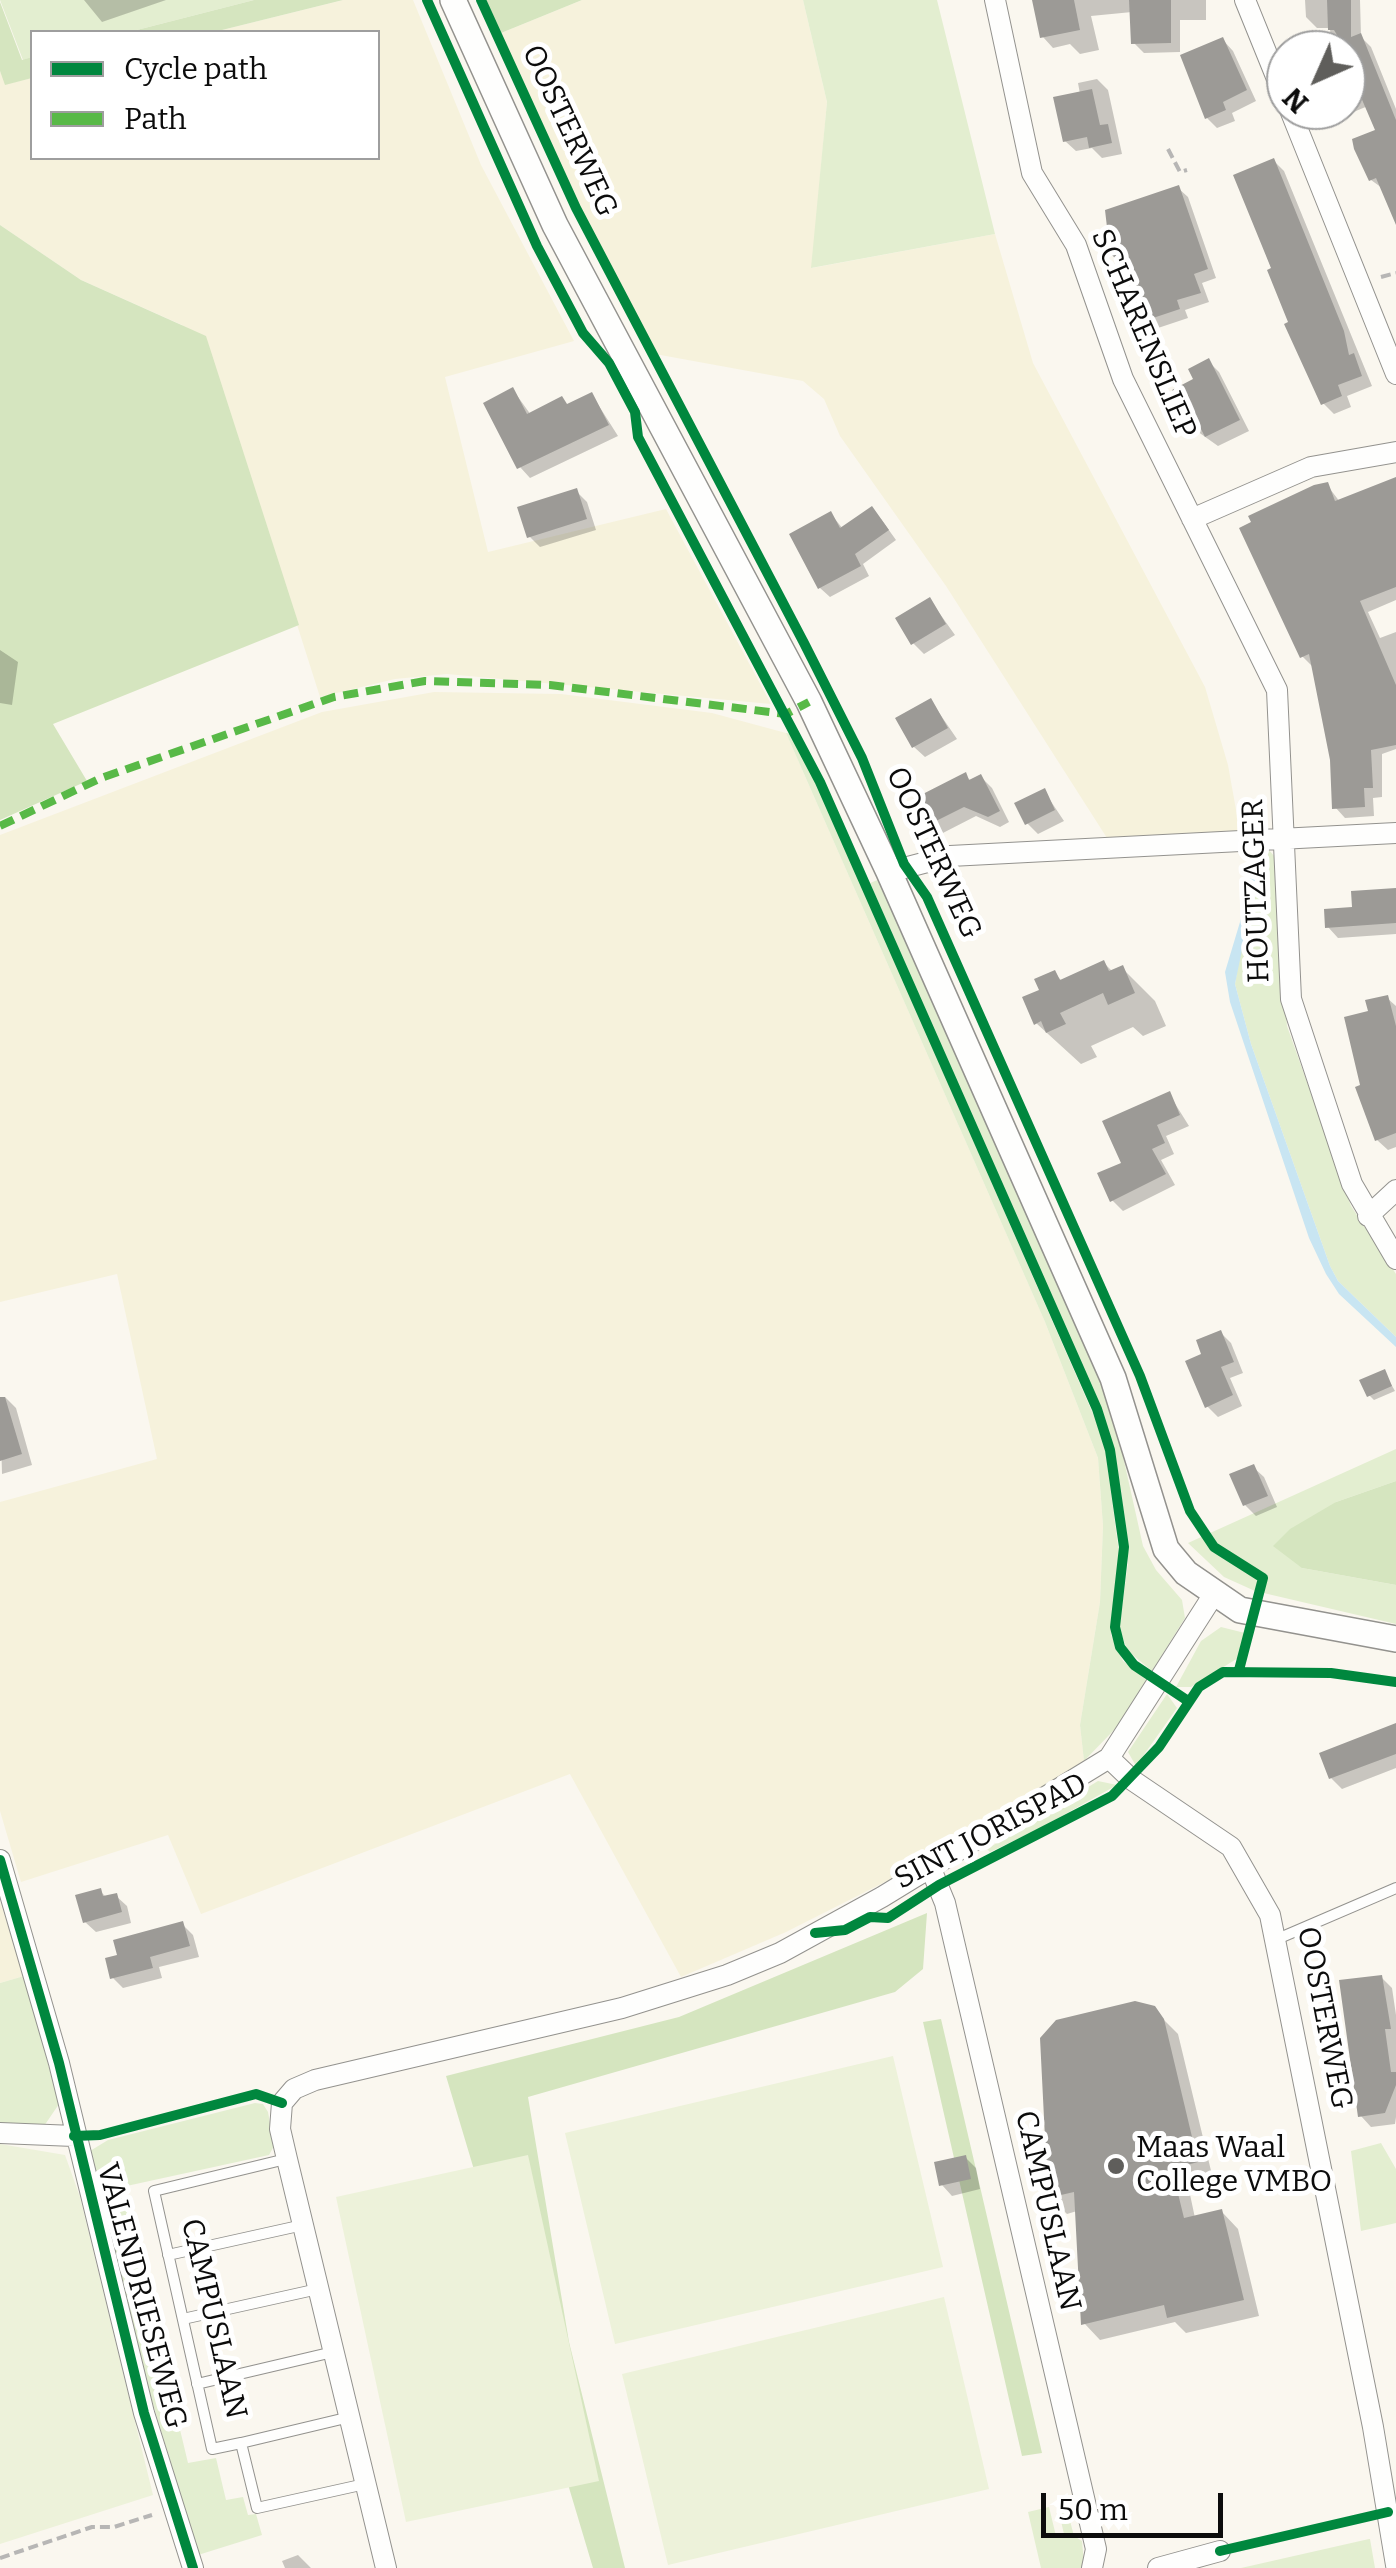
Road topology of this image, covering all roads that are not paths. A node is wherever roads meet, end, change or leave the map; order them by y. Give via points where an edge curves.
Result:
1 (453, 0) edge
2 (995, 0) edge
3 (1245, 0) edge
4 (1266, 52) edge
5 (1298, 130) edge
6 (1396, 374) edge
7 (1396, 452) edge
8 (1192, 519) junction
9 (1396, 833) edge
10 (1286, 840) junction
11 (888, 872) junction
12 (1396, 1190) edge
13 (1368, 1216) junction
14 (1396, 1259) edge
15 (1214, 1594) junction
16 (1396, 1639) edge
17 (1110, 1758) junction
18 (0, 1860) edge
19 (931, 1869) junction
20 (1396, 1888) edge
21 (1275, 1940) junction
22 (0, 2132) edge
23 (74, 2136) junction
24 (287, 2159) junction
25 (303, 2225) junction
26 (168, 2255) junction
27 (318, 2289) junction
28 (183, 2320) junction
29 (334, 2352) junction
30 (197, 2384) junction
31 (350, 2417) junction
32 (1396, 2420) edge
33 (1373, 2427) junction
34 (240, 2443) junction
35 (366, 2484) junction
36 (1220, 2552) dead end
37 (1396, 2565) edge
38 (193, 2568) edge
39 (386, 2568) edge
40 (1092, 2568) edge
41 (1158, 2568) edge

1 - 11 street, OOSTERWEG via 556,224 808,702
2 - 8 street, SCHARENSLIEP via 1032,173 1076,245 1123,379
3 - 4 street
5 - 6 street
7 - 8 street via 1311,467
8 - 10 street, HOUTZAGER via 1277,690
9 - 10 street
10 - 11 street via 950,856
10 - 13 street, HOUTZAGER via 1291,999
11 - 15 street, OOSTERWEG via 1113,1378 1160,1536 1186,1573
12 - 13 street
13 - 14 street, HOUTZAGER
15 - 16 street, OOSTERWEG via 1240,1610
15 - 17 street
17 - 19 street, SINT JORISPAD
17 - 21 street, OOSTERWEG via 1230,1847 1270,1915
18 - 23 street, VALENDRIESEWEG
19 - 24 street, SINT JORISPAD via 727,1975 622,2008 294,2089 282,2103
19 - 40 street, CAMPUSLAAN via 945,1903 1096,2549
20 - 21 lane
21 - 33 street, OOSTERWEG
22 - 23 street
23 - 38 street, VALENDRIESEWEG
24 - 25 street
24 - 26 lane, CAMPUSLAAN via 154,2191
25 - 26 lane
25 - 27 street
26 - 28 lane, CAMPUSLAAN
27 - 28 lane
27 - 29 street
28 - 30 lane, CAMPUSLAAN
29 - 30 lane
29 - 31 street
30 - 34 lane, CAMPUSLAAN via 212,2449
31 - 34 lane
31 - 35 street
32 - 33 street
33 - 37 street, OOSTERWEG
34 - 35 lane, CAMPUSLAAN via 257,2508
35 - 39 street
36 - 41 street

